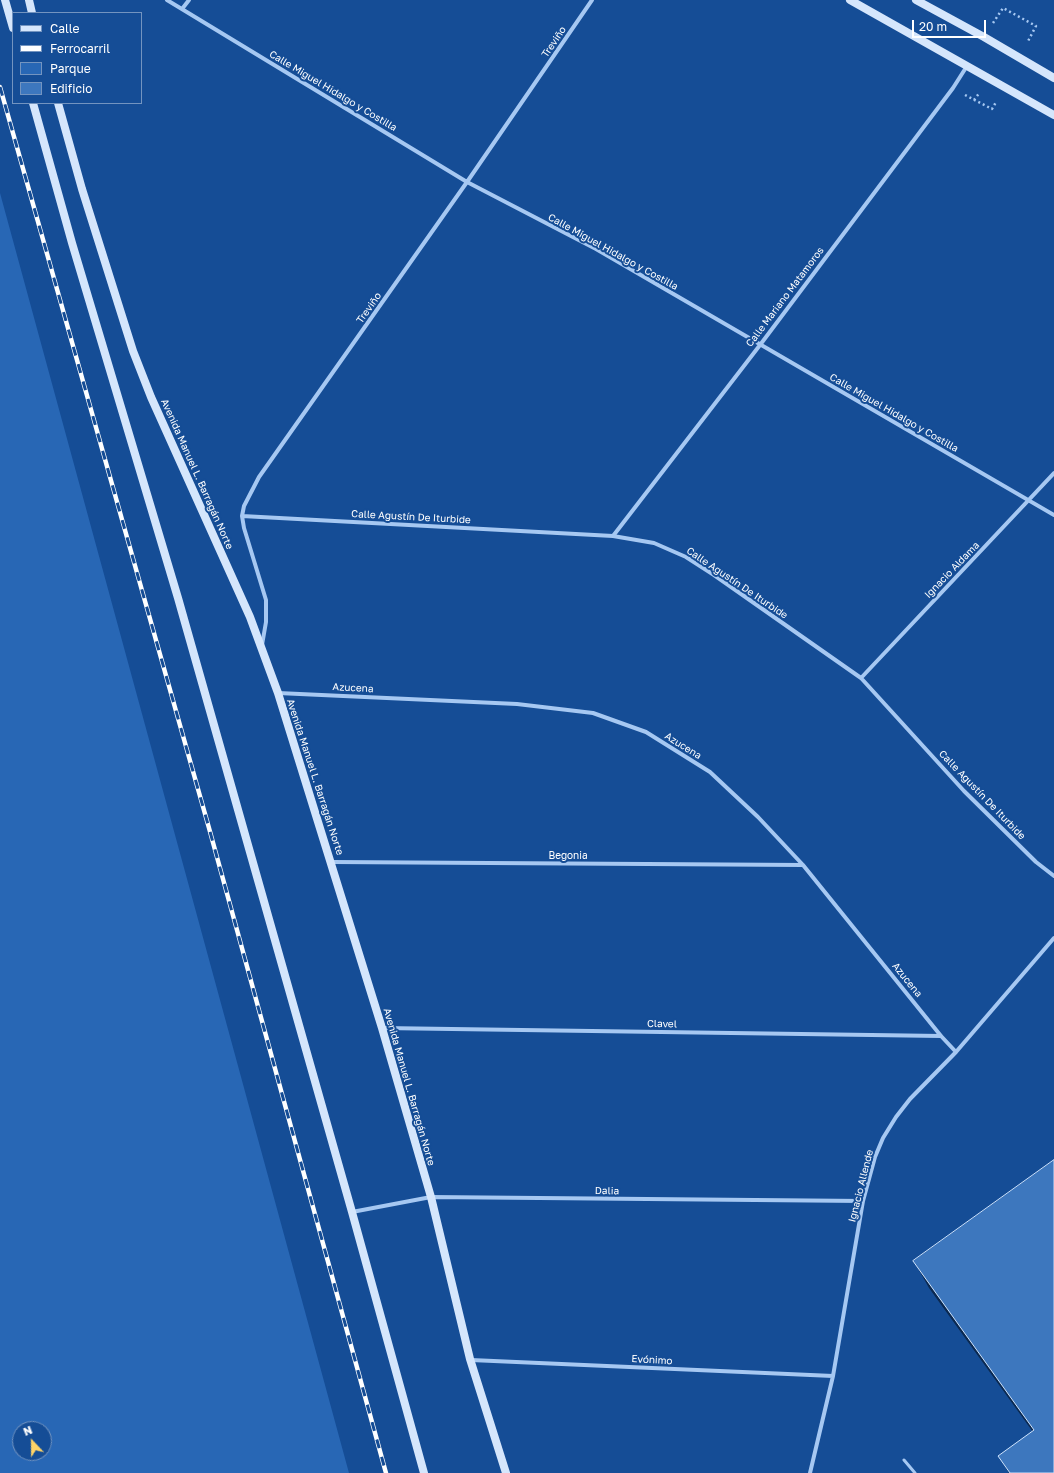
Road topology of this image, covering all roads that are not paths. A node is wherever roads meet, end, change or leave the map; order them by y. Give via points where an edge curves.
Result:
1 (5, 0) edge
2 (28, 0) edge
3 (167, 0) edge
4 (189, 0) edge
5 (592, 0) edge
6 (850, 0) edge
7 (916, 0) edge
8 (182, 9) junction
9 (32, 12) edge
10 (12, 24) edge
11 (968, 66) junction
12 (1054, 78) edge
13 (33, 104) edge
14 (58, 104) edge
15 (1054, 115) edge
16 (467, 182) junction
17 (760, 344) junction
18 (1054, 473) edge
19 (1029, 501) junction
20 (1054, 515) edge
21 (242, 516) junction
22 (613, 536) junction
23 (261, 648) junction
24 (860, 678) junction
25 (278, 692) junction
26 (332, 862) junction
27 (804, 865) junction
28 (1054, 876) edge
29 (1054, 938) edge
30 (382, 1028) junction
31 (942, 1036) junction
32 (956, 1052) junction
33 (431, 1197) junction
34 (863, 1201) junction
35 (352, 1212) junction
36 (470, 1360) junction
37 (833, 1376) junction
38 (904, 1460) dead end
39 (424, 1473) edge
40 (506, 1473) edge
41 (810, 1473) edge
42 (915, 1473) edge

1 - 10 main road
2 - 9 main road
3 - 8 street, Calle Miguel Hidalgo y Costilla
4 - 8 street
5 - 16 street, Treviño
6 - 11 main road
7 - 12 main road
8 - 16 street, Calle Miguel Hidalgo y Costilla
11 - 15 main road
11 - 17 street, Calle Mariano Matamoros
13 - 35 main road via 182,613
14 - 23 main road, Avenida Manuel L. Barragán Norte via 82,189 133,350 151,397 250,617
16 - 17 street, Calle Miguel Hidalgo y Costilla via 596,249
16 - 21 street, Treviño via 259,477 244,506
17 - 19 street, Calle Miguel Hidalgo y Costilla
17 - 22 street, Calle Mariano Matamoros
18 - 19 street, Ignacio Aldama
19 - 20 street, Calle Miguel Hidalgo y Costilla
19 - 24 street, Ignacio Aldama
21 - 22 street, Calle Agustín De Iturbide
21 - 23 street via 266,600 266,622
22 - 24 street, Calle Agustín De Iturbide via 654,543 686,557
23 - 25 main road, Avenida Manuel L. Barragán Norte
24 - 28 street, Calle Agustín De Iturbide via 964,791 1036,862
25 - 26 main road, Avenida Manuel L. Barragán Norte
25 - 27 street, Azucena via 517,704 593,713 646,732 710,772
26 - 27 street, Begonia
26 - 30 main road, Avenida Manuel L. Barragán Norte
27 - 31 street, Azucena
29 - 32 street, Ignacio Allende
30 - 31 street, Clavel
30 - 33 main road, Avenida Manuel L. Barragán Norte
31 - 32 street, Azucena
32 - 34 street, Ignacio Allende via 896,1117 875,1157
33 - 34 street, Dalia
33 - 35 street, Dalia
33 - 36 main road, Avenida Manuel L. Barragán Norte
34 - 37 street, Ignacio Allende
35 - 39 main road
36 - 37 street, Evónimo
36 - 40 main road, Avenida Manuel L. Barragán Norte
37 - 41 street, Ignacio Allende
38 - 42 lane

